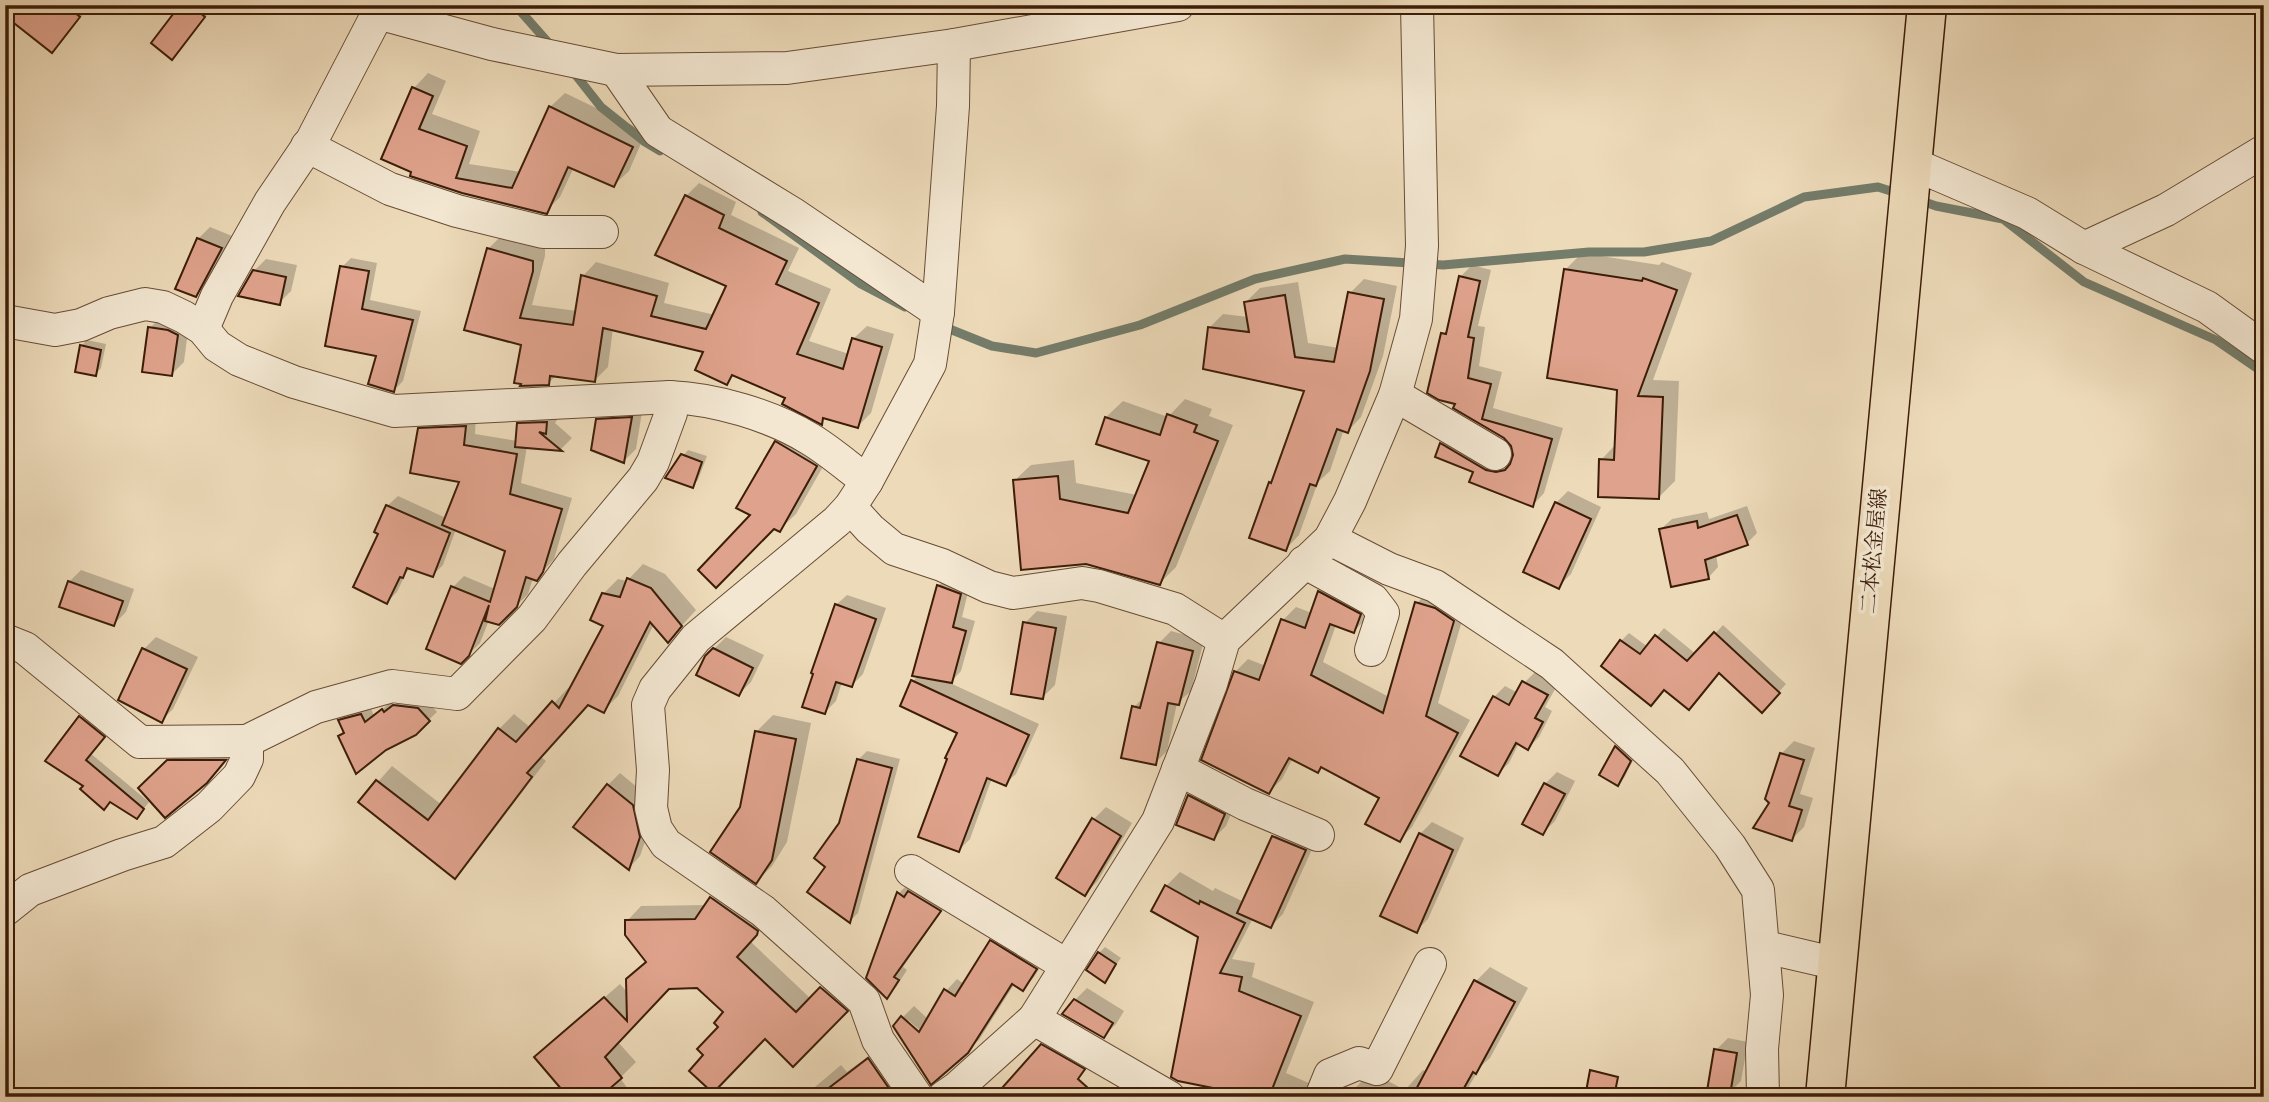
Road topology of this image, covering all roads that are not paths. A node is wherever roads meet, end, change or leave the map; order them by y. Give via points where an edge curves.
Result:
1 (1178, 5) edge
2 (1417, 5) edge
3 (1927, 5) edge
4 (954, 45) junction
5 (615, 70) junction
6 (307, 146) junction
7 (2264, 151) edge
8 (1910, 163) junction
9 (601, 233) dead end
10 (2084, 248) junction
11 (938, 312) junction
12 (5, 321) edge
13 (202, 329) junction
14 (2264, 348) edge
15 (1395, 395) junction
16 (670, 397) junction
17 (1495, 454) dead end
18 (858, 494) junction
19 (1330, 539) junction
20 (1304, 562) junction
21 (5, 640) edge
22 (1224, 640) junction
23 (1371, 650) dead end
24 (247, 741) junction
25 (1178, 769) junction
26 (1318, 835) dead end
27 (911, 871) dead end
28 (5, 910) edge
29 (1765, 947) junction
30 (1430, 964) dead end
31 (1838, 964) junction
32 (1066, 965) junction
33 (1034, 1019) junction
34 (917, 1097) edge
35 (944, 1097) edge
36 (1169, 1097) edge
37 (1321, 1097) edge
38 (1763, 1097) edge
39 (1825, 1097) edge

1 - 4 street
2 - 15 street via 1422,246 1416,319
3 - 8 main road, 二本松金屋線
4 - 5 street via 787,68
4 - 11 street
5 - 6 street via 378,13
5 - 11 street via 658,131 795,215
6 - 9 street via 390,189 457,211 543,232
6 - 13 street via 270,202
7 - 10 street via 2166,211
8 - 10 street via 2027,213
8 - 31 main road, 二本松金屋線
10 - 14 street via 2207,307
11 - 18 street via 930,364
12 - 13 street via 55,330 145,303 163,307
13 - 16 street via 239,360 294,382 394,411
15 - 17 street
15 - 19 street
16 - 18 street via 722,403 809,438
16 - 24 street via 671,413 643,479 531,618 457,694 392,686 316,707
18 - 22 street via 870,529 894,549 989,587 1013,593 1082,583 1099,586 1175,609
18 - 34 street via 837,521 696,638 655,689 648,705 651,808 656,830 666,844 763,911 864,1001 878,1040
19 - 20 street
19 - 29 street via 1435,586 1490,620 1552,664 1670,771 1730,846 1758,890
20 - 22 street
20 - 23 street via 1373,600 1383,613
21 - 24 street via 25,648 140,742
22 - 25 street
24 - 28 street via 247,759 239,776 164,842 30,890
25 - 26 street
25 - 32 street via 1158,821
27 - 32 street
29 - 31 street
29 - 38 street
30 - 37 street via 1377,1069 1359,1063 1330,1075
31 - 39 main road, 二本松金屋線
32 - 33 street
33 - 35 street
33 - 36 street

